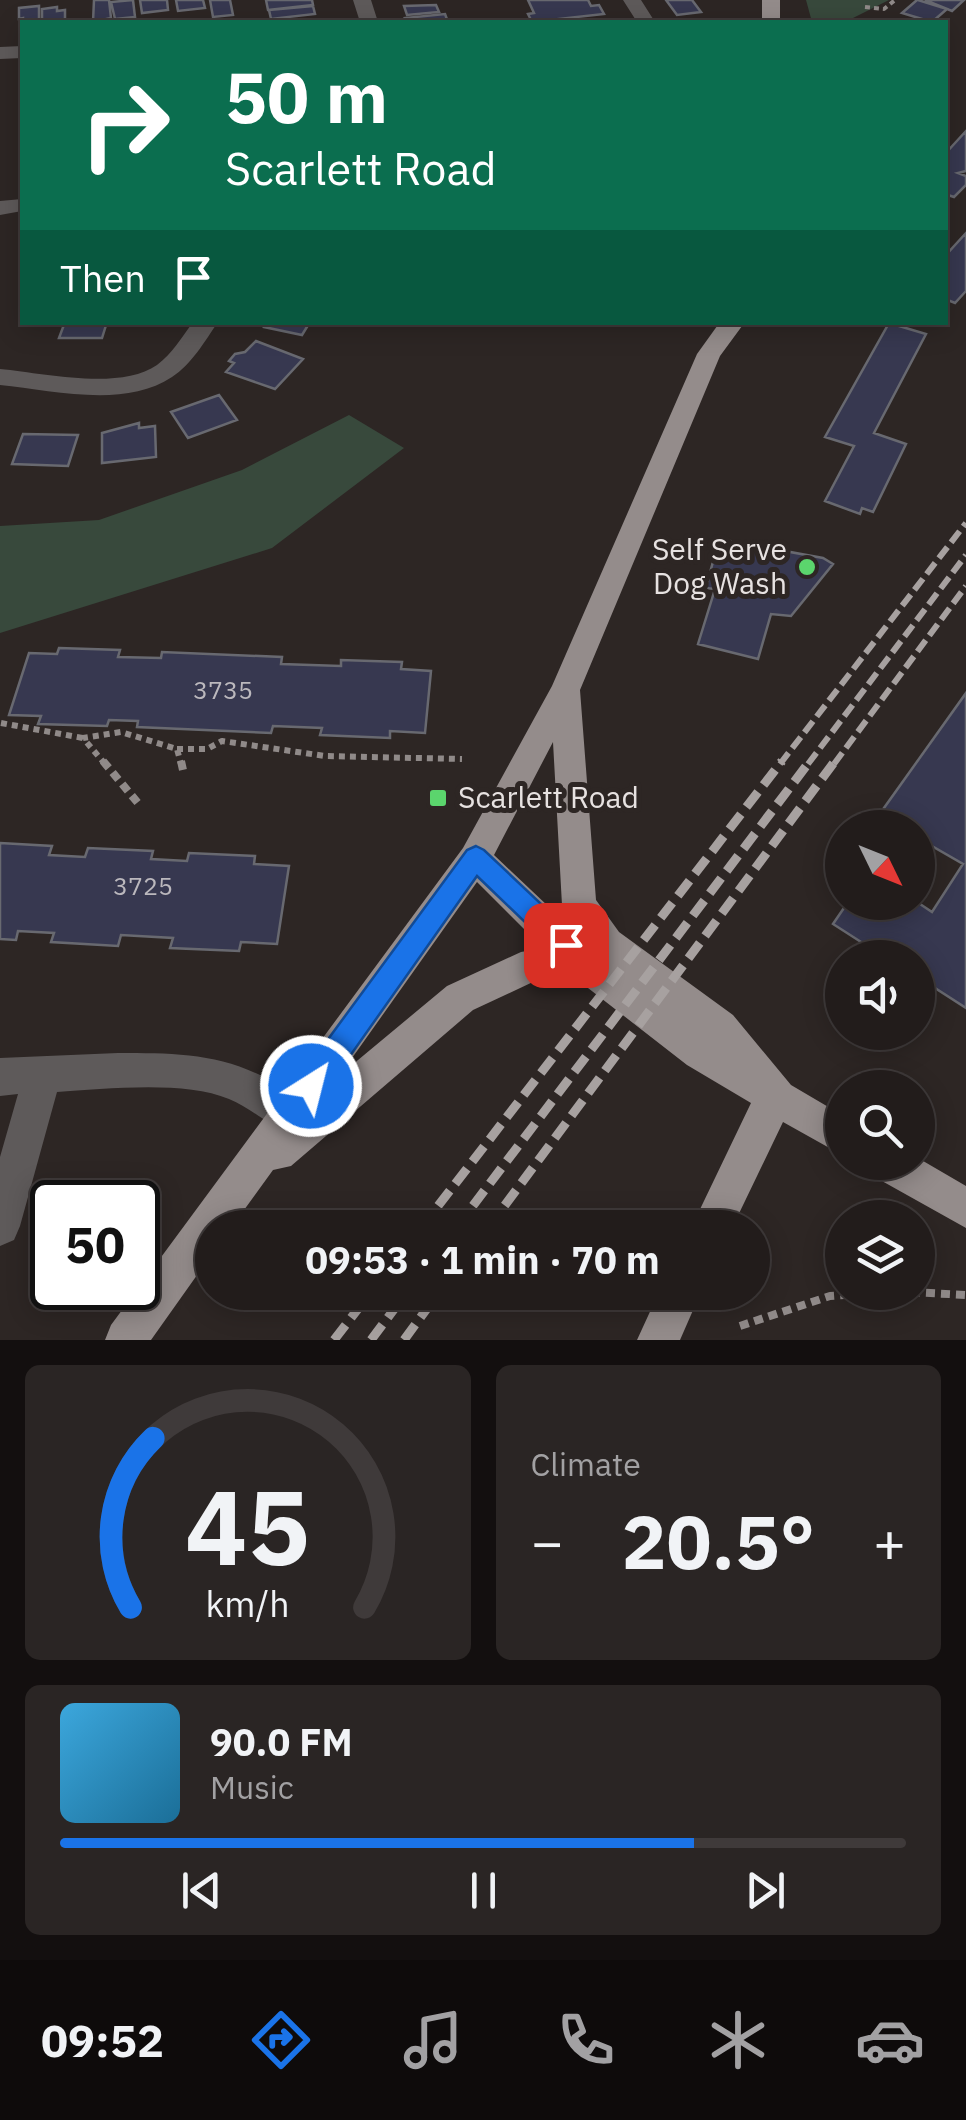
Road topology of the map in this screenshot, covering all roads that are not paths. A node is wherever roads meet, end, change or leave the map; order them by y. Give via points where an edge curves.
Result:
1 (204, 325) edge
2 (708, 325) edge
3 (731, 325) edge
4 (709, 354) junction
5 (0, 377) edge
6 (566, 689) junction
7 (476, 858) junction
8 (585, 965) junction
9 (44, 1072) junction
10 (0, 1077) edge
11 (777, 1097) junction
12 (290, 1115) junction
13 (825, 1126) edge
14 (918, 1180) edge
15 (240, 1183) junction
16 (966, 1208) edge
17 (719, 1210) edge
18 (0, 1226) edge
19 (672, 1310) edge
20 (126, 1340) edge
21 (658, 1340) edge

1 - 5 street via 173,363 137,383
2 - 4 main road
3 - 4 main road
4 - 6 main road
6 - 7 main road
6 - 11 main road via 579,905 607,943 720,1026
7 - 8 main road
7 - 12 main road
8 - 11 main road via 700,1052
8 - 15 main road via 533,964 460,998
9 - 10 street
9 - 12 street via 228,1078
9 - 18 street
11 - 13 main road
11 - 17 main road
12 - 15 main road
14 - 16 main road
15 - 20 main road
19 - 21 main road

